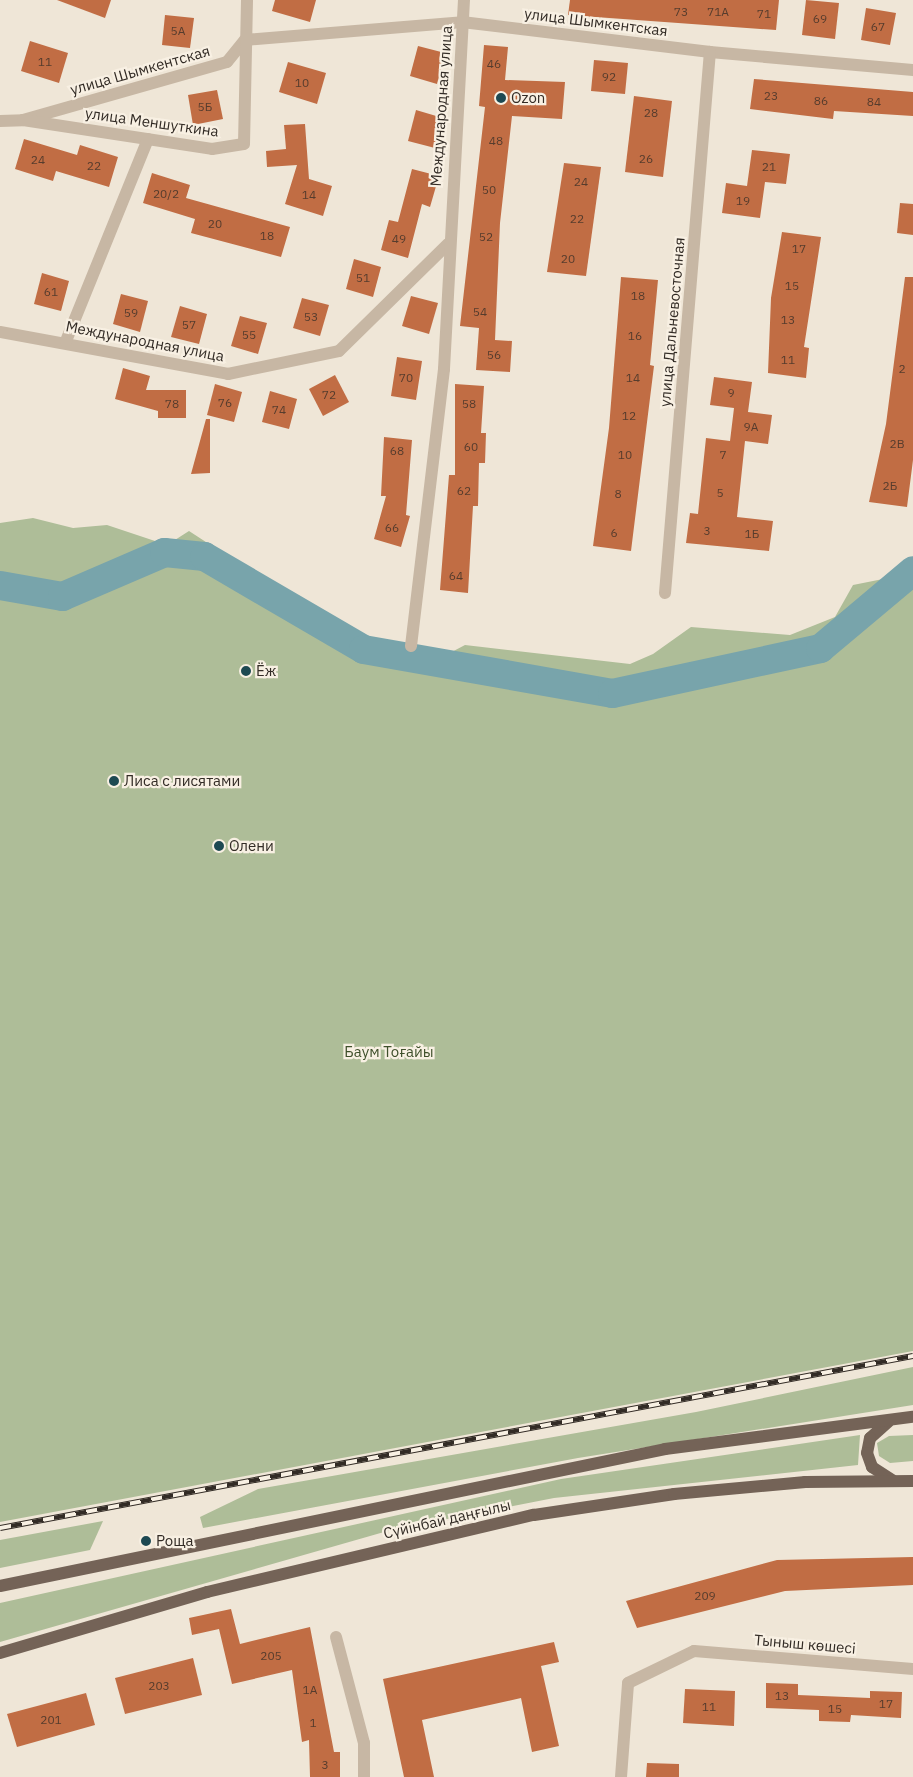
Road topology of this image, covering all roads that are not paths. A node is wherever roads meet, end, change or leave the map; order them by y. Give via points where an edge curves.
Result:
1 (247, 0) edge
2 (464, 0) edge
3 (462, 22) junction
4 (245, 40) junction
5 (710, 52) junction
6 (913, 70) edge
7 (23, 120) junction
8 (0, 121) edge
9 (148, 139) junction
10 (448, 244) junction
11 (0, 332) edge
12 (66, 341) junction
13 (665, 594) dead end
14 (411, 646) dead end
15 (913, 1418) edge
16 (892, 1420) junction
17 (913, 1481) edge
18 (897, 1482) junction
19 (0, 1586) edge
20 (336, 1637) dead end
21 (0, 1653) edge
22 (913, 1669) edge
23 (364, 1777) edge
24 (621, 1777) edge

1 - 4 street, улица Меншуткина
2 - 3 street, Международная улица
3 - 4 street, улица Шымкентская
3 - 5 street, улица Шымкентская
3 - 10 street, Международная улица
4 - 7 street, улица Шымкентская via 227,62
4 - 9 street, улица Меншуткина via 248,126 244,144 212,149
5 - 6 street, улица Шымкентская
5 - 13 street, улица Дальневосточная
7 - 8 street, улица Меншуткина
7 - 9 street, улица Меншуткина
9 - 12 street
10 - 12 street, Международная улица via 339,351 228,374
10 - 14 street, Международная улица via 444,369
11 - 12 street, Международная улица
15 - 16 main road, Сүйінбай даңғылы
16 - 18 main road via 879,1426 870,1438 867,1453 877,1472
16 - 19 main road, Сүйінбай даңғылы via 664,1449
17 - 18 main road, Сүйінбай даңғылы
18 - 21 main road, Сүйінбай даңғылы via 805,1482 683,1493 534,1515 206,1592
20 - 23 street via 364,1743
22 - 24 street, Тыныш көшесі via 694,1652 628,1683

